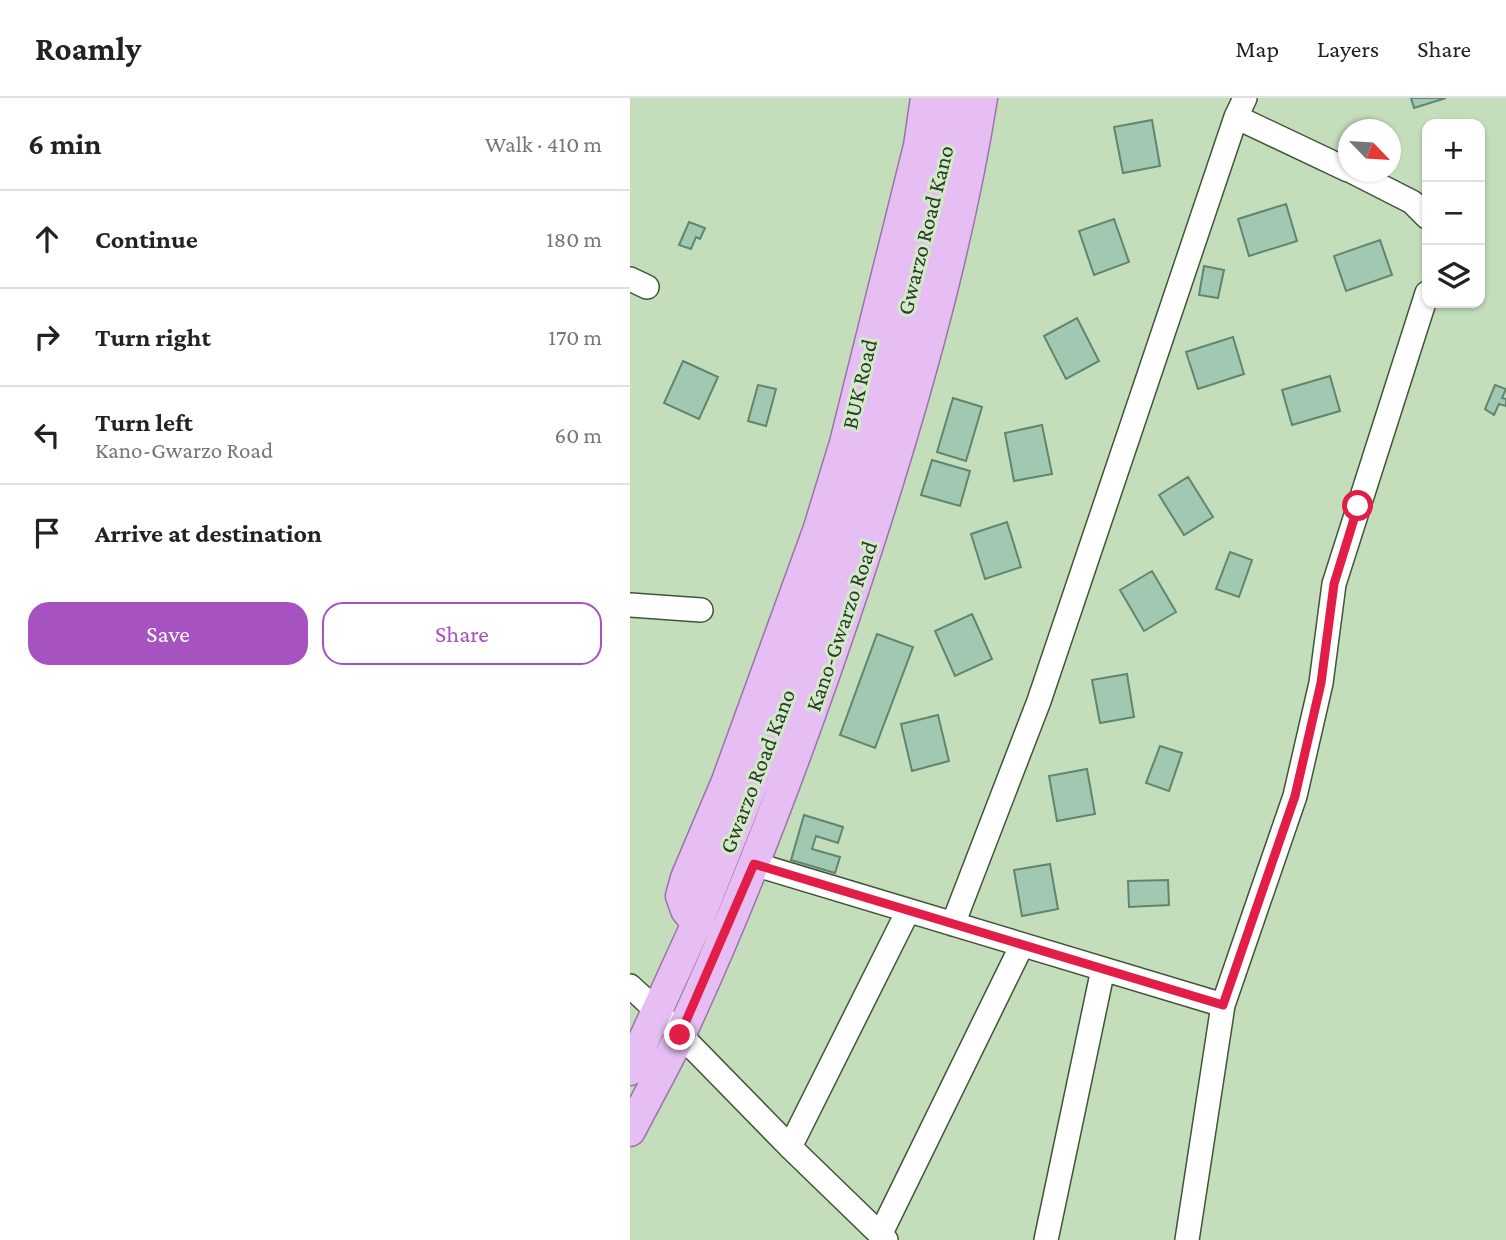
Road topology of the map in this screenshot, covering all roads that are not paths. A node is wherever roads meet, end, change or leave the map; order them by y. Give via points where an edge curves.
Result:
1 (926, 98) edge
2 (955, 98) edge
3 (982, 98) edge
4 (1241, 108) edge
5 (1338, 164) edge
6 (1373, 182) edge
7 (1422, 212) edge
8 (892, 253) junction
9 (920, 258) junction
10 (1422, 308) edge
11 (828, 577) junction
12 (800, 585) junction
13 (630, 605) edge
14 (701, 610) dead end
15 (754, 864) junction
16 (908, 911) junction
17 (697, 923) junction
18 (953, 924) junction
19 (1022, 945) junction
20 (1103, 969) junction
21 (630, 986) edge
22 (1223, 1005) junction
23 (656, 1010) junction
24 (680, 1035) junction
25 (630, 1070) edge
26 (630, 1131) edge
27 (790, 1147) junction
28 (883, 1238) edge
29 (1046, 1240) edge
30 (1187, 1240) edge

1 - 8 main road, BUK Road
2 - 9 main road, Gwarzo Road Kano
3 - 15 main road, Kano-Gwarzo Road via 951,248 890,479 819,694
4 - 5 street
4 - 18 street via 1039,701
6 - 7 street
8 - 9 main road
8 - 12 main road, BUK Road via 845,443
9 - 11 main road, Gwarzo Road Kano via 865,467
10 - 22 street via 1334,584 1321,683 1295,796
11 - 12 main road
11 - 17 main road, Gwarzo Road Kano via 780,715
12 - 17 main road, BUK Road via 686,878 681,896
13 - 14 street
15 - 16 street
15 - 24 main road, Kano-Gwarzo Road
16 - 18 street
16 - 27 street
17 - 23 main road, Gwarzo Road Kano
18 - 19 street
19 - 20 street
19 - 28 street
20 - 22 street
20 - 29 street
21 - 23 street
22 - 30 street
23 - 24 street
23 - 25 main road, Gwarzo Road Kano
24 - 26 main road, Kano-Gwarzo Road
24 - 27 street
27 - 28 street

